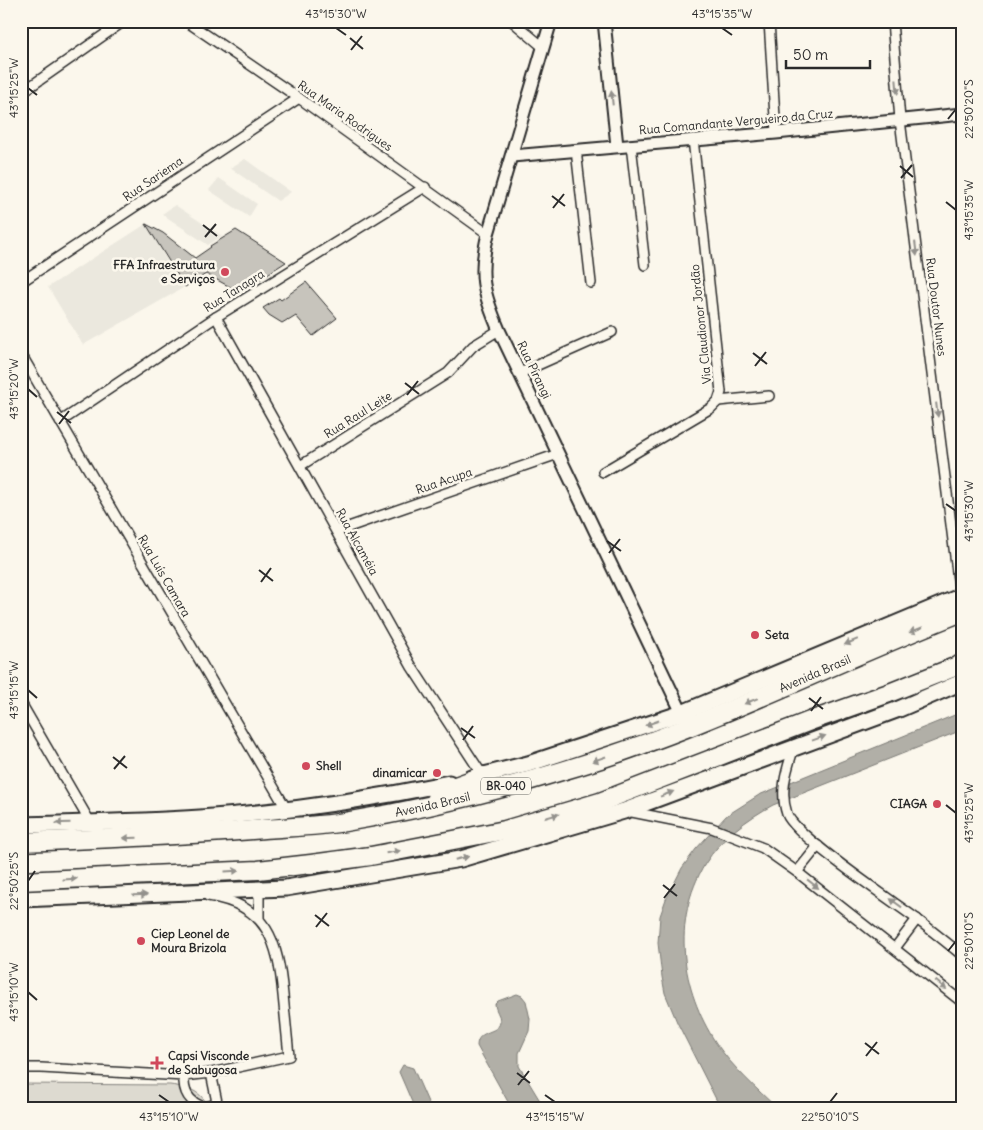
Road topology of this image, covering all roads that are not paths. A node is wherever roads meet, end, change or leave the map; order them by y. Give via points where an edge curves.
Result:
1 (124, 21) edge
2 (186, 21) edge
3 (512, 21) edge
4 (551, 21) edge
5 (604, 21) edge
6 (769, 21) edge
7 (892, 21) edge
8 (544, 47) junction
9 (21, 93) edge
10 (299, 98) junction
11 (962, 114) edge
12 (900, 120) junction
13 (776, 133) junction
14 (693, 139) junction
15 (631, 145) junction
16 (617, 146) junction
17 (576, 150) junction
18 (512, 156) junction
19 (425, 187) junction
20 (488, 234) junction
21 (645, 265) dead end
22 (21, 282) edge
23 (591, 284) dead end
24 (216, 317) junction
25 (499, 330) junction
26 (612, 332) dead end
27 (21, 354) edge
28 (520, 373) junction
29 (769, 396) dead end
30 (718, 400) junction
31 (60, 422) junction
32 (558, 454) junction
33 (300, 466) junction
34 (603, 472) dead end
35 (337, 532) junction
36 (961, 601) edge
37 (962, 664) edge
38 (962, 682) edge
39 (21, 703) edge
40 (682, 713) junction
41 (794, 747) junction
42 (483, 776) junction
43 (287, 810) junction
44 (624, 811) junction
45 (90, 822) junction
46 (21, 825) edge
47 (158, 837) junction
48 (21, 842) edge
49 (818, 846) junction
50 (798, 872) junction
51 (21, 881) edge
52 (259, 890) junction
53 (187, 893) junction
54 (21, 900) edge
55 (259, 919) junction
56 (916, 919) junction
57 (895, 948) junction
58 (962, 955) edge
59 (962, 1002) edge
60 (21, 1068) edge
61 (211, 1074) junction
62 (184, 1076) junction
63 (218, 1106) edge

1 - 9 street
2 - 10 street, Rua Maria Rodrigues
3 - 8 street
4 - 8 street, Rua Pirangi
16 -> 5 street
6 - 13 street
7 -> 12 street, Rua Doutor Nunes
8 - 18 street, Rua Pirangi
10 - 19 street, Rua Maria Rodrigues
10 - 22 street, Rua Sariema
11 - 12 street, Rua Comandante Vergueiro da Cruz
12 - 13 street, Rua Comandante Vergueiro da Cruz
12 -> 36 street, Rua Doutor Nunes
13 - 14 street, Rua Comandante Vergueiro da Cruz
14 - 15 street, Rua Comandante Vergueiro da Cruz
14 - 30 street, Via Claudionor Jordão via 721,384
15 - 16 street, Rua Comandante Vergueiro da Cruz
15 - 21 street
16 - 17 street, Rua Comandante Vergueiro da Cruz
17 - 18 street, Rua Comandante Vergueiro da Cruz
17 - 23 street
18 - 20 street, Rua Pirangi
19 - 20 street, Rua Maria Rodrigues
19 - 24 street, Rua Tanagra
20 - 25 street, Rua Pirangi via 483,286
24 - 31 street, Rua Tanagra
24 - 33 street, Rua Alcaméia
25 - 28 street, Rua Pirangi
25 - 33 street, Rua Raul Leite via 474,346 448,373
26 - 28 street
27 - 31 street, Rua Luís Camara
28 - 32 street, Rua Pirangi
29 - 30 street
30 - 34 street, Via Claudionor Jordão via 711,408
31 - 43 street, Rua Luís Camara
32 - 35 street, Rua Acupa
32 - 40 street, Rua Pirangi
33 - 35 street, Rua Alcaméia
35 - 42 street, Rua Alcaméia via 412,667
36 -> 40 highway, Avenida Brasil
36 -> 47 highway, Avenida Brasil / BR-040 via 890,640 704,720 567,770 412,809 342,822
51 -> 37 highway via 258,870 371,856 504,830 617,796
41 -> 38 highway
39 - 45 street
40 -> 42 highway, Avenida Brasil
44 -> 41 highway
41 - 49 street via 784,780 787,816
42 - 43 highway, Avenida Brasil
42 - 47 highway via 430,795 357,809 194,828
43 - 45 highway, Avenida Brasil via 199,818
44 - 50 street via 712,828 763,848
52 -> 44 highway via 311,885 461,859
45 -> 46 highway, Avenida Brasil
47 -> 48 highway, Avenida Brasil / BR-040
49 - 50 street
56 -> 49 street
50 -> 57 street
52 - 53 highway
52 - 55 street
54 -> 53 highway
53 - 55 street via 229,900
55 - 61 street via 279,957 289,1056
56 - 57 street
56 - 58 street
57 -> 59 street
60 - 62 street
61 - 62 street
61 - 63 street
62 - 63 street via 184,1089 191,1101 204,1107

